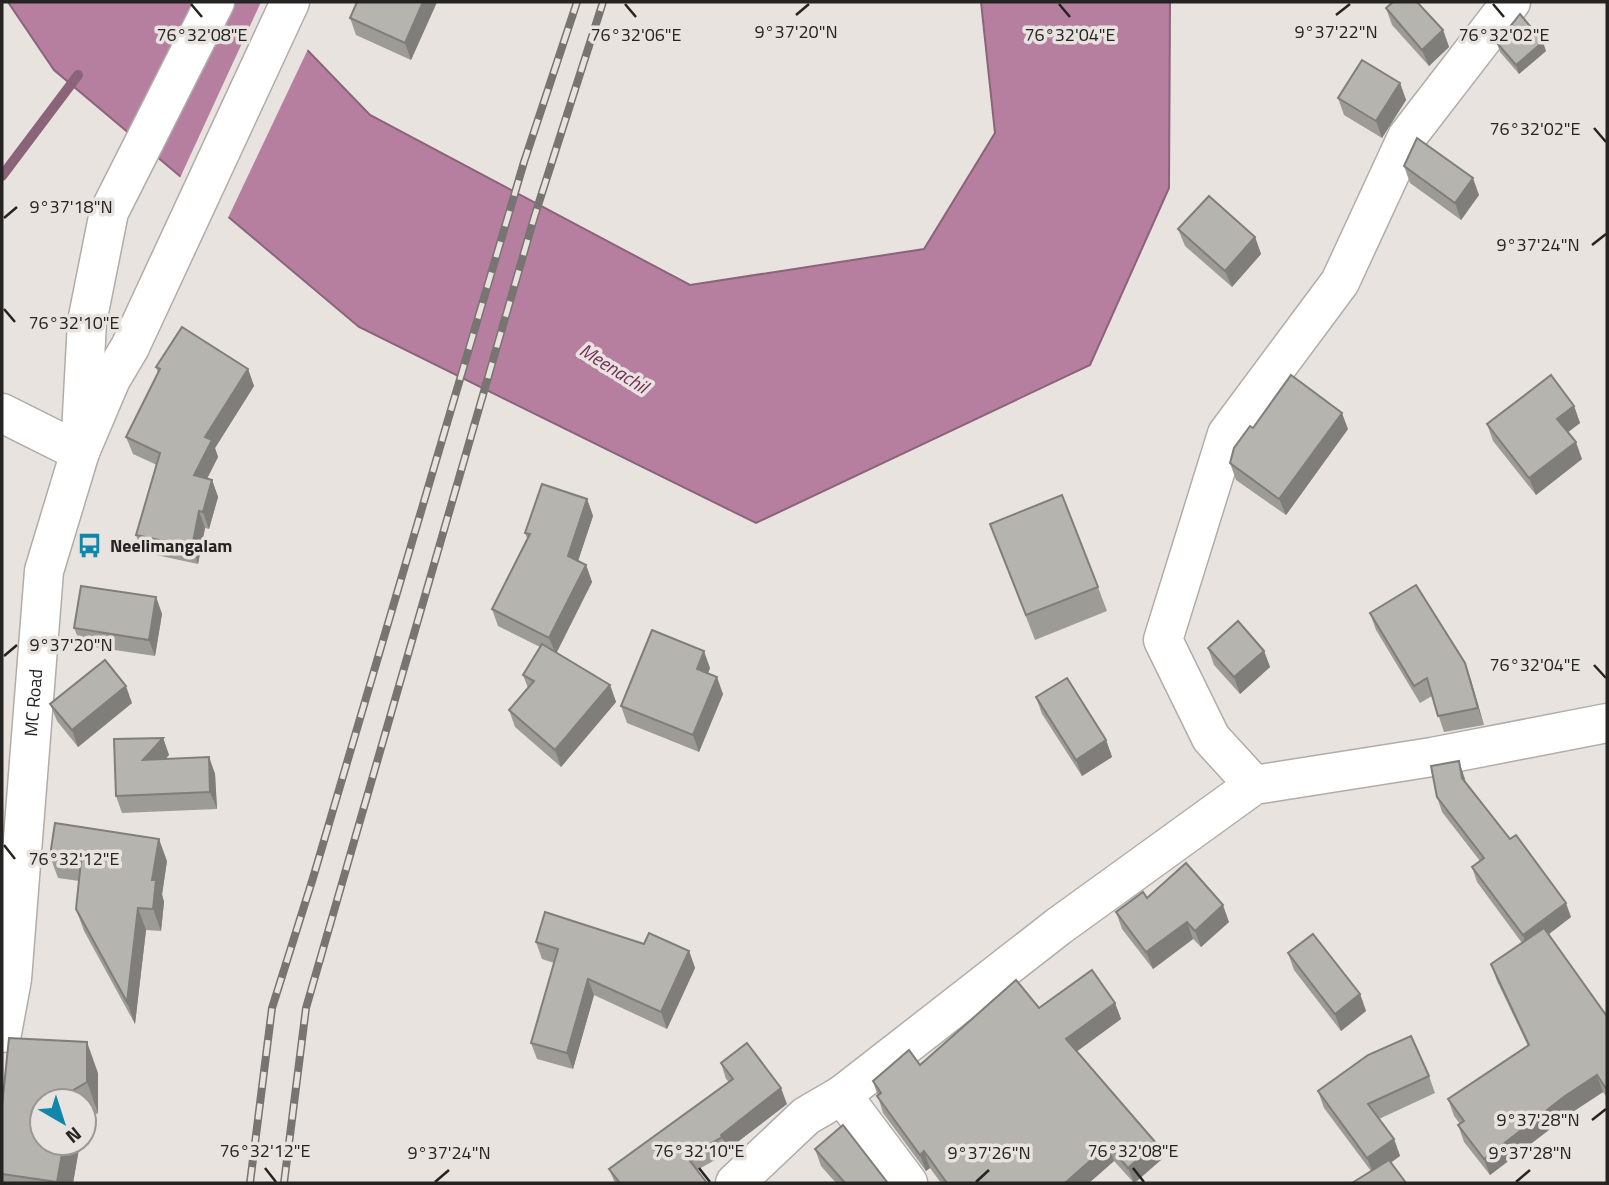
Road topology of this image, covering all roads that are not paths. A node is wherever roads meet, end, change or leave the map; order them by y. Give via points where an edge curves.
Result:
1 (215, 2) edge
2 (290, 2) edge
3 (1511, 2) edge
4 (2, 413) edge
5 (80, 452) junction
6 (1607, 723) edge
7 (1254, 785) junction
8 (2, 1033) edge
9 (842, 1095) junction
10 (735, 1183) edge
11 (908, 1183) edge

1 - 5 street via 109,212 87,322
2 - 5 street, MC Road
3 - 7 street via 1407,137 1340,282 1227,435 1163,640 1211,738
4 - 5 street
5 - 8 street, MC Road via 44,572 12,979
6 - 7 street
7 - 9 street via 1059,926
9 - 10 street via 806,1116
9 - 11 street

